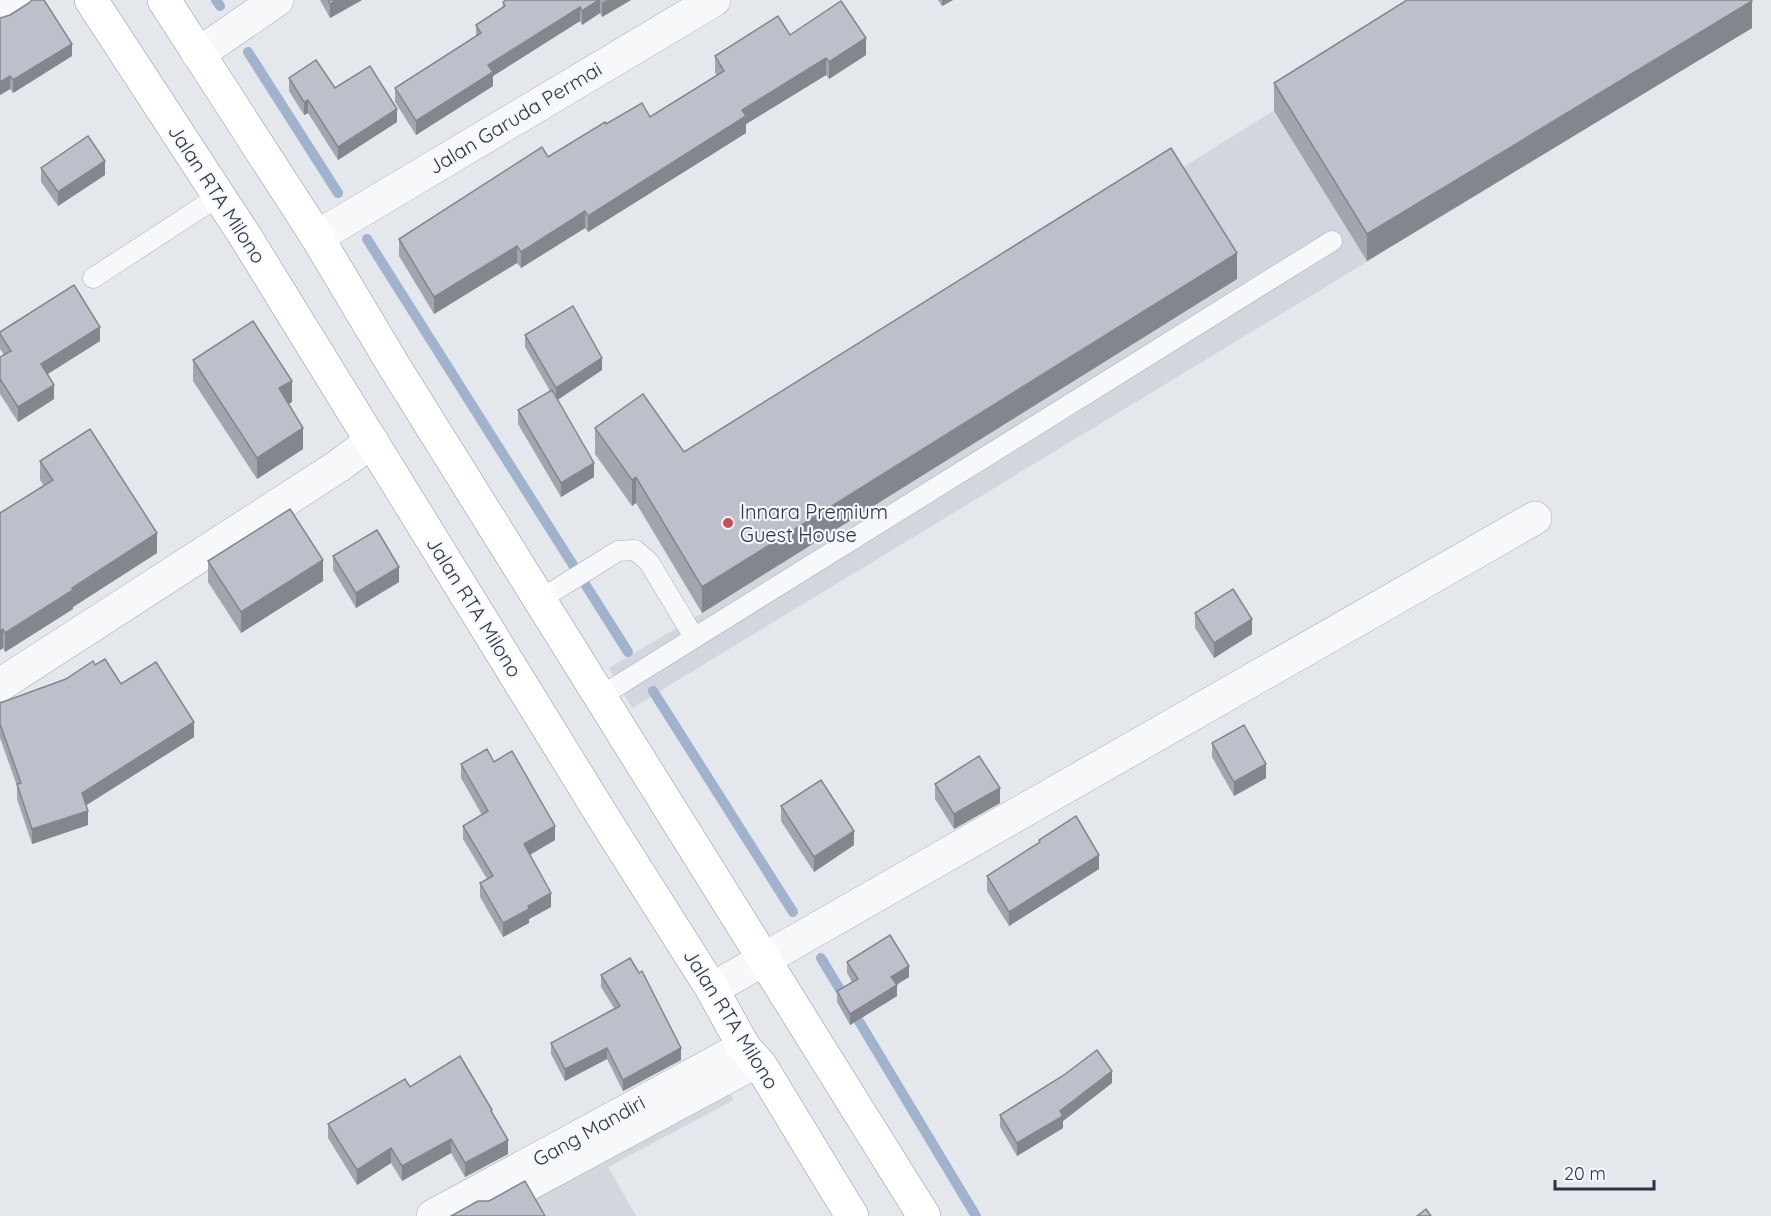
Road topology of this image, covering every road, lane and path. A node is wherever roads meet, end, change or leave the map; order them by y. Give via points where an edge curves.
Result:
1 (19, 0) edge
2 (91, 0) edge
3 (164, 0) edge
4 (277, 0) edge
5 (714, 0) edge
6 (0, 12) edge
7 (198, 54) junction
8 (219, 196) junction
9 (317, 237) junction
10 (1332, 241) dead end
11 (93, 278) dead end
12 (372, 441) junction
13 (1535, 518) dead end
14 (541, 599) junction
15 (694, 637) junction
16 (0, 685) edge
17 (601, 696) junction
18 (765, 959) junction
19 (712, 989) junction
20 (752, 1056) junction
21 (434, 1216) edge
22 (483, 1216) edge
23 (852, 1216) edge
24 (924, 1216) edge

1 - 6 street
2 - 8 highway, Jalan RTA Milono
3 - 7 highway
4 - 7 street
5 - 9 street, Jalan Garuda Permai
7 - 9 highway
8 - 11 lane
8 - 12 highway, Jalan RTA Milono
9 - 14 highway
10 - 15 lane
12 - 16 street
12 - 19 highway, Jalan RTA Milono
13 - 18 street
14 - 15 lane via 618,551 635,550 649,562
14 - 17 highway
15 - 17 lane
17 - 18 highway
18 - 19 street
18 - 24 highway
19 - 20 highway, Jalan RTA Milono
20 - 21 street, Gang Mandiri
20 - 22 lane
20 - 23 highway, Jalan RTA Milono

